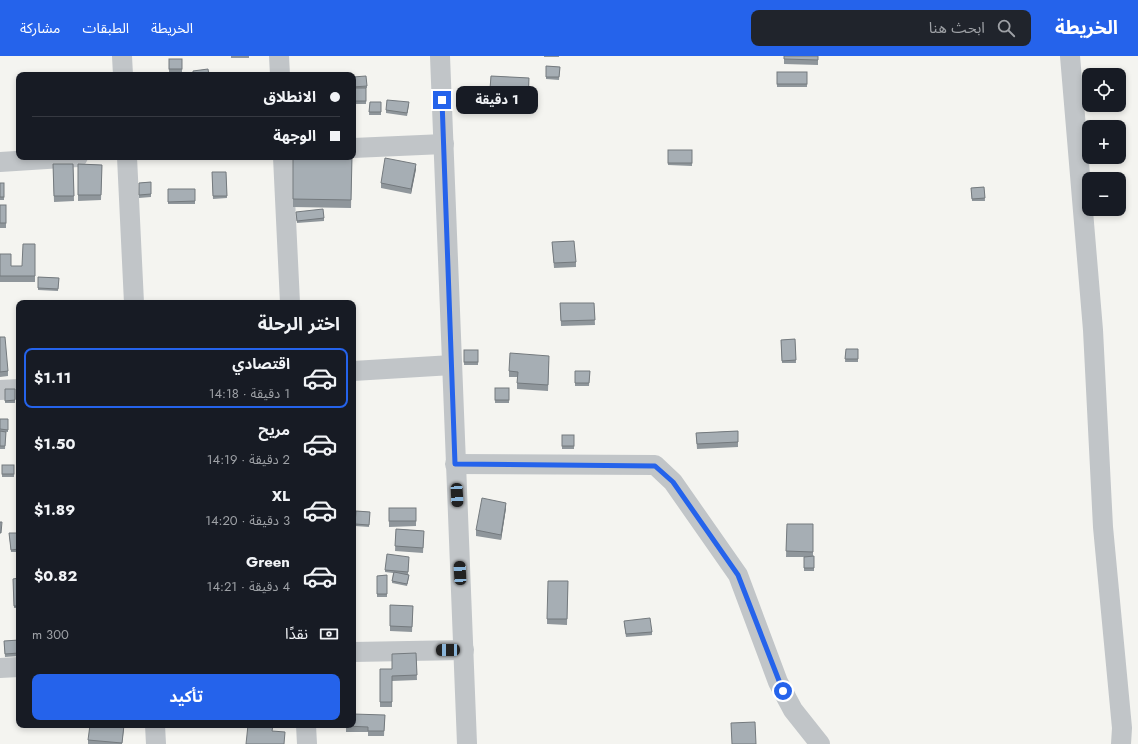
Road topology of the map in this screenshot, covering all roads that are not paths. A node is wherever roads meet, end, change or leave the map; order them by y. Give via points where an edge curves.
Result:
1 (122, 56) edge
2 (279, 56) edge
3 (440, 56) edge
4 (1070, 56) edge
5 (123, 72) edge
6 (280, 72) edge
7 (444, 144) junction
8 (356, 148) edge
9 (31, 160) edge
10 (127, 160) edge
11 (283, 160) edge
12 (0, 162) edge
13 (134, 300) edge
14 (290, 300) edge
15 (452, 365) junction
16 (356, 371) edge
17 (16, 389) edge
18 (0, 390) edge
19 (455, 464) junction
20 (464, 650) junction
21 (356, 652) edge
22 (16, 667) edge
23 (0, 668) edge
24 (155, 728) edge
25 (306, 728) edge
26 (156, 744) edge
27 (307, 744) edge
28 (467, 744) edge
29 (820, 744) edge
30 (1121, 744) edge

1 - 5 street
2 - 6 street
3 - 7 street
4 - 30 street via 1093,330 1103,527 1122,728
7 - 8 street
7 - 15 street
9 - 12 street
10 - 13 street
11 - 14 street
15 - 16 street
15 - 19 street
17 - 18 street
19 - 20 street
19 - 29 street via 655,466 673,482 738,575 778,682 793,710
20 - 21 street
20 - 28 street
22 - 23 street
24 - 26 street
25 - 27 street

